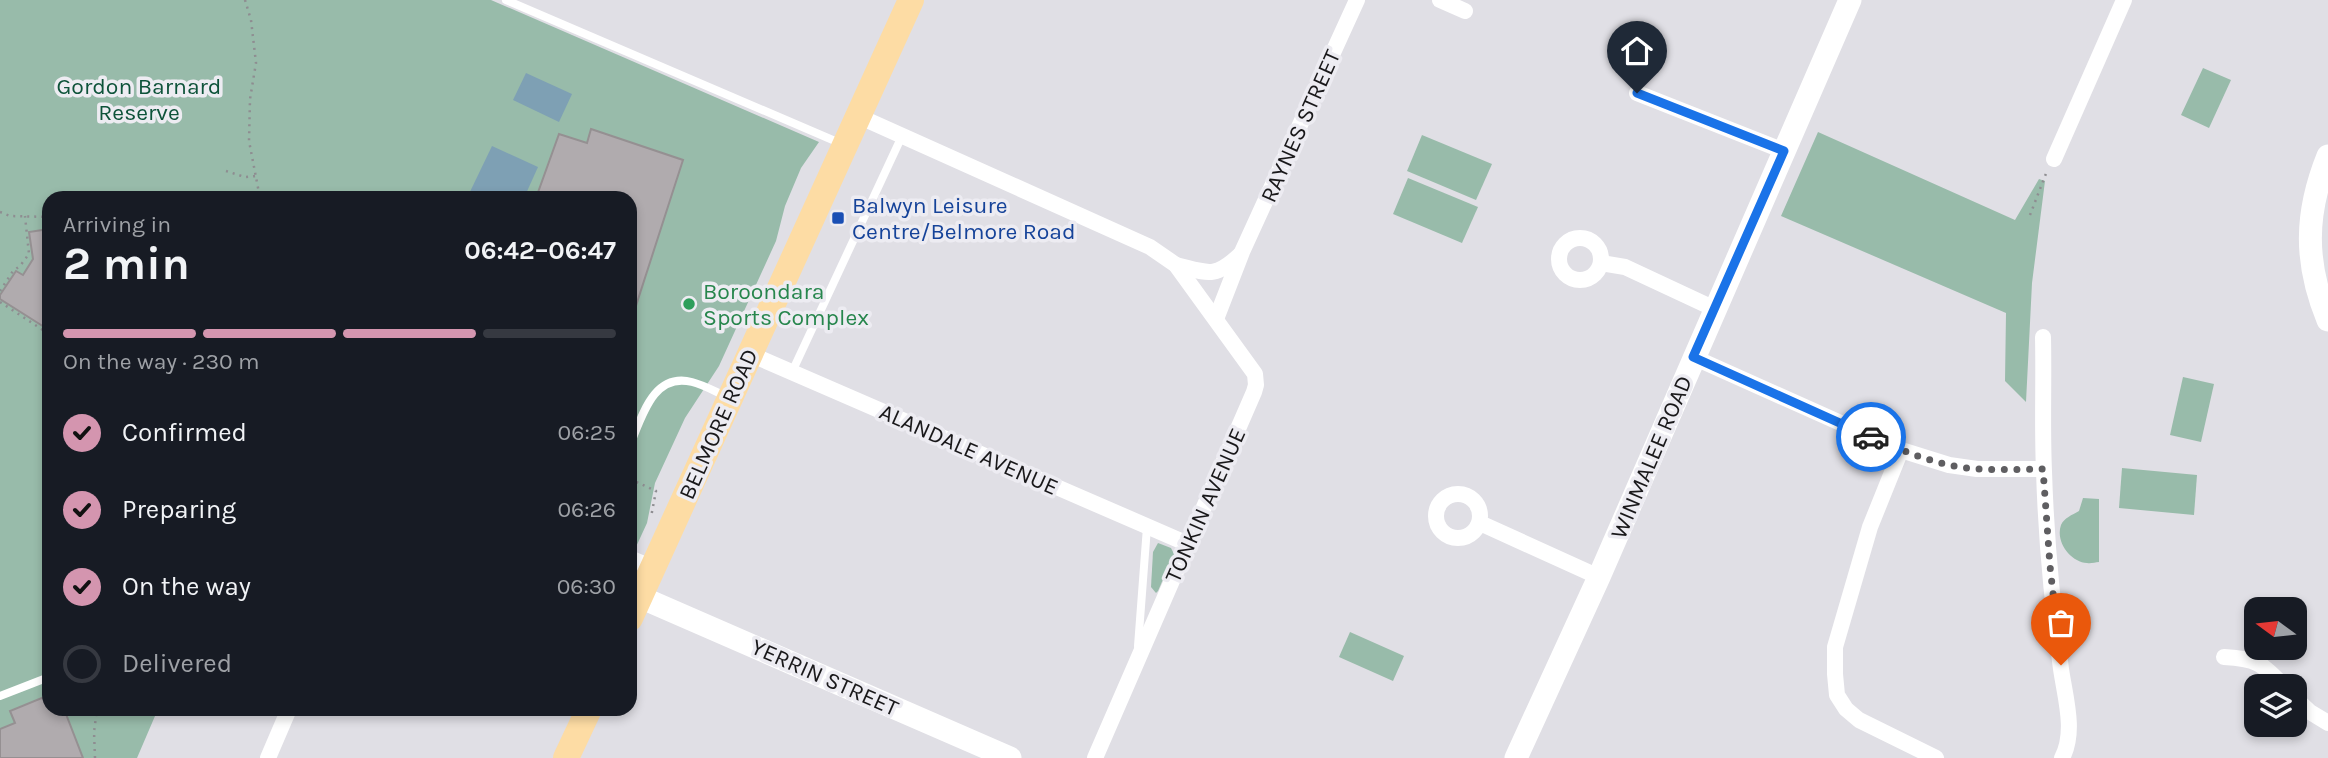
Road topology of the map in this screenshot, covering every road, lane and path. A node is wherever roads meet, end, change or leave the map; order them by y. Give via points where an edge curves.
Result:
1 (244, 0) edge
2 (506, 0) edge
3 (1357, 0) edge
4 (1440, 0) edge
5 (1849, 0) edge
6 (2124, 0) edge
7 (907, 1) edge
8 (1465, 11) dead end
9 (1637, 93) dead end
10 (858, 116) junction
11 (902, 136) junction
12 (845, 146) junction
13 (1784, 151) junction
14 (2328, 156) edge
15 (2053, 159) joint
16 (226, 171) dead end
17 (257, 176) junction
18 (259, 191) edge
19 (0, 212) edge
20 (2030, 215) dead end
21 (25, 216) junction
22 (42, 217) edge
23 (1242, 252) junction
24 (1601, 263) dead end
25 (1176, 265) junction
26 (0, 291) edge
27 (0, 302) edge
28 (1714, 309) junction
29 (1216, 319) junction
30 (2328, 320) edge
31 (42, 329) edge
32 (2043, 337) dead end
33 (750, 354) junction
34 (1693, 357) junction
35 (792, 372) junction
36 (730, 398) junction
37 (637, 429) edge
38 (1901, 450) junction
39 (2043, 469) junction
40 (637, 482) edge
41 (1480, 523) dead end
42 (649, 524) dead end
43 (1147, 527) junction
44 (1188, 544) junction
45 (641, 563) edge
46 (1599, 578) junction
47 (637, 592) edge
48 (637, 608) edge
49 (2224, 657) dead end
50 (2261, 660) edge
51 (1137, 661) junction
52 (2262, 665) junction
53 (2271, 674) edge
54 (42, 680) edge
55 (0, 696) edge
56 (2307, 709) edge
57 (96, 716) edge
58 (286, 716) edge
59 (586, 716) edge
60 (2328, 723) edge
61 (95, 758) edge
62 (268, 758) edge
63 (566, 758) edge
64 (1010, 758) edge
65 (1095, 758) edge
66 (1516, 758) edge
67 (1936, 758) edge
68 (2062, 758) edge

1 - 17 path via 256,63 249,141
2 - 12 lane
3 - 23 street, RAYNES STREET
4 - 8 street
5 - 13 street, WINMALEE ROAD
6 - 15 street
7 - 10 main road, BELMORE ROAD
9 - 13 street
10 - 11 street
10 - 12 main road, BELMORE ROAD
11 - 25 street via 1150,247
11 - 35 lane
12 - 33 main road, BELMORE ROAD
13 - 28 street, WINMALEE ROAD
14 - 30 street via 2316,189 2310,241 2314,276
15 - 20 path
16 - 17 path
17 - 18 path
19 - 21 path
21 - 22 path
21 - 26 path via 29,254
23 - 25 street via 1220,271
23 - 29 street, RAYNES STREET
24 - 28 street via 1625,267
25 - 29 street, TONKIN AVENUE
27 - 31 path
28 - 34 street, WINMALEE ROAD
29 - 44 street, TONKIN AVENUE via 1255,374 1256,385
32 - 39 street
33 - 35 street, ALANDALE AVENUE
33 - 36 main road, BELMORE ROAD
34 - 38 street
34 - 46 street, WINMALEE ROAD
35 - 43 street, ALANDALE AVENUE
36 - 37 lane via 690,382 675,382 652,396
36 - 45 main road, BELMORE ROAD
38 - 39 street via 1949,465
38 - 67 street via 1870,527 1835,647 1835,674 1838,695 1859,720
39 - 68 street via 2068,718 2068,747
40 - 42 path via 656,491
41 - 46 street
43 - 44 street, ALANDALE AVENUE
43 - 51 lane
44 - 51 street, TONKIN AVENUE
45 - 47 main road, BELMORE ROAD
46 - 66 street, WINMALEE ROAD
48 - 64 street, YERRIN STREET
49 - 52 street
50 - 52 street
51 - 65 street, TONKIN AVENUE
52 - 53 street
54 - 55 lane
56 - 60 street
57 - 61 path
58 - 62 street
59 - 63 main road

